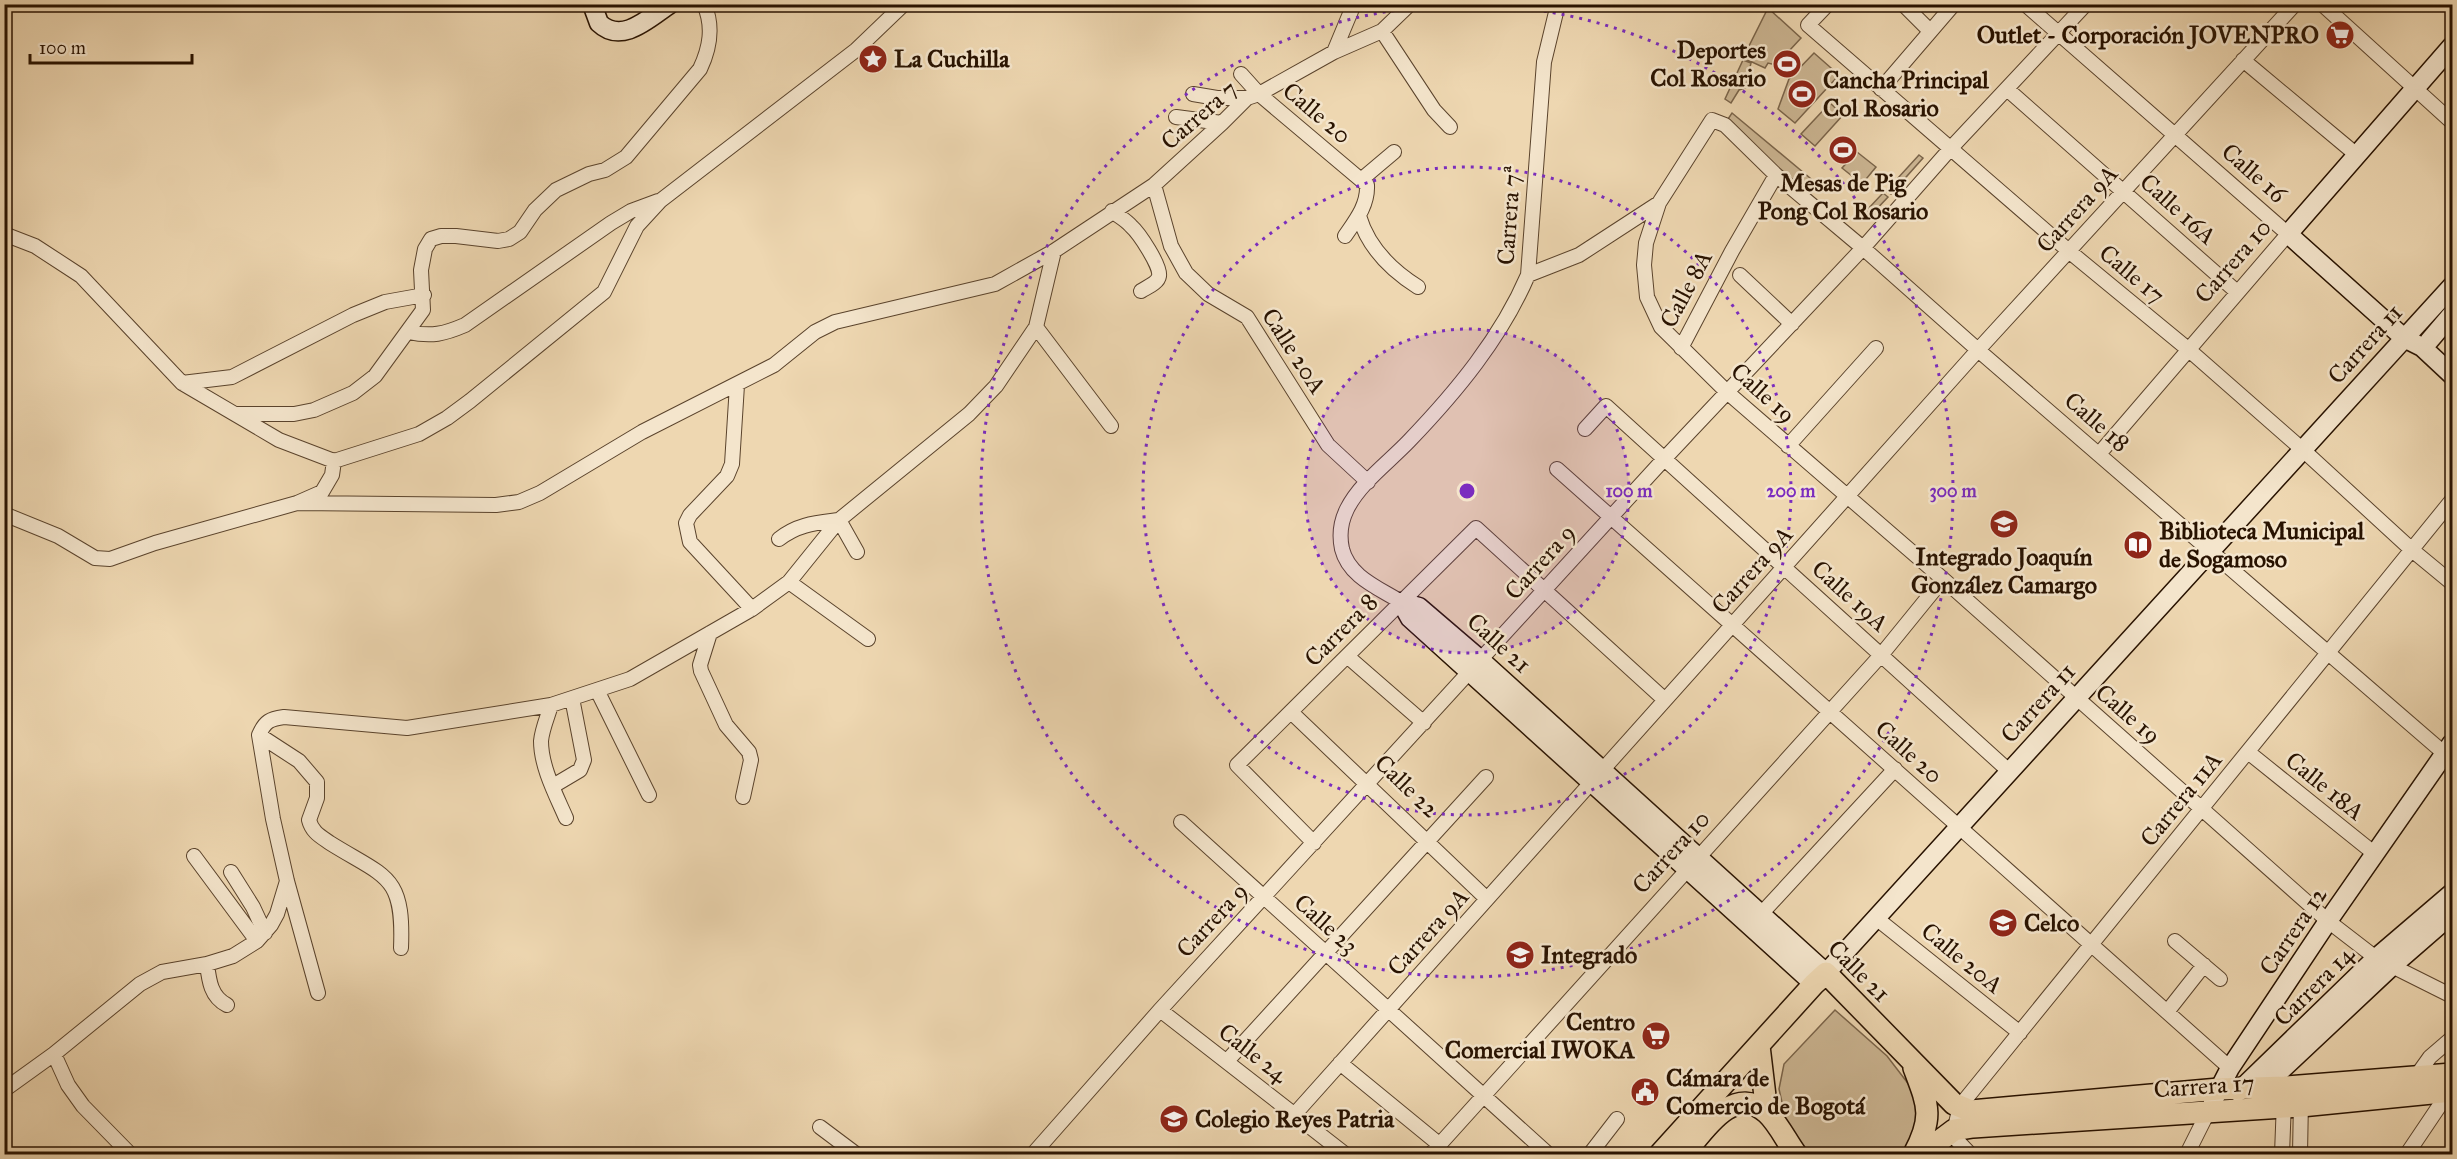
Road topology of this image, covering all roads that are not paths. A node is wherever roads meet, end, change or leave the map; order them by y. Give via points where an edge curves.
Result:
1 (592, 4) edge
2 (669, 4) edge
3 (704, 4) edge
4 (904, 4) edge
5 (1354, 4) edge
6 (1410, 4) edge
7 (1558, 4) edge
8 (1828, 4) edge
9 (1903, 4) edge
10 (1954, 4) edge
11 (2025, 4) edge
12 (2086, 4) edge
13 (2295, 4) edge
14 (2322, 4) edge
15 (1382, 31) junction
16 (1930, 31) junction
17 (2059, 33) junction
18 (2452, 46) edge
19 (1334, 52) junction
20 (2244, 60) junction
21 (1242, 74) dead end
22 (1881, 89) junction
23 (2007, 89) junction
24 (2416, 89) junction
25 (1193, 94) dead end
26 (1253, 96) junction
27 (1176, 117) dead end
28 (2452, 122) edge
29 (1222, 123) junction
30 (1450, 127) dead end
31 (2174, 134) junction
32 (1951, 148) junction
33 (1394, 152) dead end
34 (2358, 156) junction
35 (1776, 175) junction
36 (1364, 182) junction
37 (1154, 185) junction
38 (2124, 191) junction
39 (660, 201) junction
40 (1659, 203) junction
41 (1112, 211) junction
42 (1359, 216) junction
43 (4, 234) edge
44 (2288, 234) junction
45 (1345, 236) dead end
46 (1863, 248) junction
47 (1054, 251) junction
48 (2070, 252) junction
49 (1528, 275) junction
50 (1740, 275) dead end
51 (2452, 286) edge
52 (1418, 287) dead end
53 (1141, 291) dead end
54 (2237, 292) junction
55 (424, 295) junction
56 (2452, 314) edge
57 (1792, 324) junction
58 (1036, 327) junction
59 (408, 332) junction
60 (2409, 333) junction
61 (2428, 341) junction
62 (1681, 348) junction
63 (1876, 348) dead end
64 (1978, 350) junction
65 (2189, 350) junction
66 (2452, 362) edge
67 (2452, 375) edge
68 (182, 383) junction
69 (737, 386) junction
70 (1727, 392) junction
71 (231, 413) junction
72 (1111, 426) dead end
73 (1585, 429) dead end
74 (1788, 446) junction
75 (2303, 450) junction
76 (2099, 454) junction
77 (1665, 458) junction
78 (334, 461) junction
79 (1557, 469) dead end
80 (1368, 483) junction
81 (1846, 497) junction
82 (2452, 501) edge
83 (297, 504) junction
84 (4, 514) edge
85 (1612, 517) junction
86 (839, 520) junction
87 (779, 539) dead end
88 (2412, 550) junction
89 (2211, 551) junction
90 (857, 552) dead end
91 (1784, 567) junction
92 (1943, 579) junction
93 (789, 582) junction
94 (2452, 583) edge
95 (1546, 590) junction
96 (1401, 602) junction
97 (752, 609) junction
98 (1732, 625) junction
99 (710, 633) junction
100 (868, 639) dead end
101 (2329, 653) junction
102 (1882, 654) junction
103 (1347, 656) junction
104 (1476, 666) junction
105 (597, 690) junction
106 (572, 698) junction
107 (2076, 699) junction
108 (1665, 700) junction
109 (551, 705) junction
110 (1291, 712) junction
111 (1830, 712) junction
112 (1424, 723) junction
113 (259, 735) junction
114 (2248, 752) junction
115 (2450, 752) edge
116 (1895, 769) junction
117 (2010, 772) junction
118 (1597, 776) junction
119 (1486, 777) dead end
120 (1369, 783) junction
121 (553, 786) junction
122 (649, 795) dead end
123 (743, 797) dead end
124 (2202, 809) junction
125 (566, 818) dead end
126 (1181, 822) dead end
127 (1959, 827) junction
128 (1428, 841) junction
129 (1314, 843) junction
130 (2375, 854) junction
131 (194, 856) dead end
132 (1694, 864) junction
133 (231, 872) dead end
134 (286, 881) junction
135 (2452, 893) edge
136 (1264, 897) junction
137 (1487, 899) junction
138 (1761, 914) junction
139 (2452, 914) edge
140 (1876, 918) junction
141 (2328, 921) junction
142 (261, 937) junction
143 (2175, 941) dead end
144 (2091, 945) junction
145 (400, 948) dead end
146 (1325, 953) junction
147 (2383, 962) junction
148 (207, 964) junction
149 (2204, 965) junction
150 (1820, 979) junction
151 (2220, 979) dead end
152 (318, 993) dead end
153 (2452, 996) edge
154 (228, 1005) dead end
155 (1160, 1010) junction
156 (1388, 1010) junction
157 (2167, 1012) junction
158 (2020, 1033) junction
159 (2452, 1038) edge
160 (1759, 1046) junction
161 (54, 1054) junction
162 (1911, 1059) junction
163 (1227, 1061) junction
164 (1341, 1063) junction
165 (2230, 1068) junction
166 (2415, 1078) junction
167 (2450, 1086) edge
168 (2219, 1089) junction
169 (4, 1090) edge
170 (2275, 1095) junction
171 (1484, 1097) junction
172 (1966, 1109) junction
173 (2209, 1110) junction
174 (1767, 1113) junction
175 (1294, 1115) junction
176 (1617, 1119) dead end
177 (820, 1126) dead end
178 (1956, 1130) junction
179 (1436, 1150) edge
180 (2191, 1153) edge
181 (2279, 1153) edge
182 (1546, 1154) edge
183 (1796, 1154) edge
184 (130, 1155) edge
185 (856, 1155) edge
186 (1033, 1155) edge
187 (1345, 1155) edge
188 (1590, 1155) edge
189 (1660, 1155) edge
190 (1684, 1155) edge
191 (1914, 1155) edge
192 (1922, 1155) edge
193 (1970, 1155) edge
194 (2300, 1155) edge
195 (2408, 1155) edge

1 - 2 street via 599,23 616,33 628,31
3 - 55 street via 711,36 700,69 626,157 605,171 588,174 556,190 520,232 509,239 430,239 421,270
4 - 39 street via 856,50
5 - 19 street
6 - 15 street, Carrera 7
7 - 49 street, Carrera 7ª via 1544,62
8 - 22 street, Calle 17 via 1808,25
9 - 16 street
10 - 16 street
11 - 17 street, Calle 16
12 - 17 street, Carrera 9
13 - 20 street, Carrera 9A
14 - 24 street
15 - 19 street, Carrera 7
15 - 30 street via 1434,110
16 - 22 street
17 - 23 street, Carrera 9
17 - 31 street, Calle 16
18 - 24 street, Carrera 10
19 - 26 street, Carrera 7
20 - 31 street, Carrera 9A
20 - 34 street
21 - 26 street, Calle 20
22 - 32 street, Calle 17
23 - 32 street, Carrera 9
23 - 38 street, Calle 16A
24 - 28 street
24 - 34 street, Carrera 10
25 - 26 street via 1217,98
26 - 29 street, Carrera 7
26 - 36 street, Calle 20
27 - 29 street
29 - 37 street, Carrera 7
31 - 38 street, Carrera 9A
31 - 44 street, Calle 16
32 - 46 street, Carrera 9
32 - 48 street, Calle 17
33 - 36 street
34 - 44 street, Carrera 10
35 - 40 street, Calle 18 via 1725,125 1712,120
35 - 46 street, Calle 18
35 - 62 street, Calle 8A
36 - 42 street via 1368,196
37 - 41 street, Carrera 7
37 - 80 street, Calle 20A via 1171,246 1186,273 1208,294 1247,316 1328,445
38 - 48 street, Carrera 9A
38 - 54 street, Calle 16A
39 - 59 street via 612,223 465,325 442,334
39 - 78 street via 637,226 604,292 470,401 418,434
40 - 49 street via 1579,255
40 - 62 street via 1646,243 1647,297 1661,327
41 - 47 street, Carrera 7
41 - 53 street via 1145,243 1159,269 1156,282
42 - 45 street
42 - 52 street via 1365,235 1393,269
43 - 68 street via 35,246 81,276
44 - 54 street, Carrera 10
44 - 60 street, Calle 16
46 - 57 street, Carrera 9
46 - 64 street, Calle 18
47 - 58 street
47 - 69 street, Carrera 7 via 995,284 835,322
48 - 64 street, Carrera 9A
48 - 65 street, Calle 17
49 - 80 street, Carrera 7ª via 1516,303 1475,364 1443,405
50 - 57 street
51 - 60 street, Carrera 11
54 - 65 street, Carrera 10
55 - 59 street via 423,310
55 - 68 street via 385,302 353,315 232,377
56 - 61 street, Carrera 11
57 - 70 street, Carrera 9
58 - 72 street
58 - 86 street via 1002,377 969,414
59 - 71 street via 375,375 353,393 294,414
60 - 61 street, Calle 16
60 - 67 street, Calle 16
60 - 75 street, Carrera 11
61 - 66 street, Calle 16
62 - 70 street, Calle 19
63 - 74 street
64 - 76 street, Calle 18
64 - 81 street, Carrera 9A
65 - 75 street, Calle 17
65 - 76 street, Carrera 10
68 - 71 street
69 - 83 street, Carrera 7 via 642,432 519,502
69 - 97 street via 732,464 727,476 686,523 690,542
70 - 74 street, Calle 19
70 - 77 street, Carrera 9
71 - 78 street via 279,440
73 - 77 street, Calle 19A via 1606,406
74 - 81 street, Calle 19
75 - 88 street, Calle 17
75 - 89 street, Carrera 11
76 - 89 street, Calle 18
77 - 85 street, Carrera 9
77 - 91 street, Calle 19A
78 - 83 street via 332,475 322,492
79 - 85 street, Calle 20
80 - 96 street, Carrera 7ª via 1342,521 1341,547 1354,573
81 - 91 street, Carrera 9A
81 - 92 street, Calle 19
82 - 88 street, Carrera 11A
83 - 84 street via 110,559 95,558 58,536
85 - 95 street, Carrera 9
85 - 98 street, Calle 20
86 - 87 street via 793,528
86 - 90 street
86 - 93 street
88 - 94 street, Calle 17
88 - 101 street, Carrera 11A
89 - 101 street, Calle 18
89 - 107 street, Carrera 11
91 - 98 street, Carrera 9A
91 - 102 street, Calle 19A
92 - 102 street, Carrera 10
92 - 107 street, Calle 19
93 - 97 street
93 - 100 street
95 - 96 street, Carrera 8 via 1476,528
95 - 104 street, Carrera 9
95 - 108 street
96 - 103 street, Carrera 8
96 - 104 street, Calle 21 via 1410,618
97 - 99 street
98 - 108 street, Carrera 9A
98 - 111 street, Calle 20
99 - 105 street via 630,679
99 - 123 street via 700,665 726,726 749,752 751,760
101 - 114 street, Carrera 11A
101 - 115 street, Calle 18
102 - 111 street, Carrera 10
102 - 117 street, Calle 19A
103 - 110 street, Carrera 8
103 - 112 street
104 - 112 street, Carrera 9
104 - 118 street, Calle 21
105 - 106 street
105 - 122 street
106 - 109 street
106 - 121 street via 584,760 580,770
107 - 117 street, Carrera 11
107 - 124 street, Calle 19
108 - 118 street, Carrera 9A
109 - 113 street via 407,728 285,717 268,720
109 - 121 street via 541,741
110 - 120 street, Calle 22
110 - 129 street, Carrera 8 via 1238,765
111 - 116 street, Calle 20
111 - 132 street, Carrera 10
112 - 120 street, Carrera 9
113 - 134 street
113 - 145 street via 299,761 317,782 317,798 309,820 315,833 390,882 402,911
114 - 124 street, Carrera 11A
114 - 130 street, Calle 18A
115 - 130 street, Carrera 12
116 - 127 street, Calle 20
116 - 138 street
117 - 127 street, Carrera 11
118 - 132 street, Calle 21
118 - 137 street, Carrera 9A
119 - 128 street
120 - 128 street, Calle 22
120 - 129 street, Carrera 9
121 - 125 street
124 - 141 street, Calle 19
124 - 144 street, Carrera 11A
126 - 136 street, Calle 23
127 - 140 street, Carrera 11
127 - 144 street, Calle 20
128 - 137 street, Calle 22
128 - 146 street
129 - 136 street, Carrera 9
130 - 141 street, Carrera 12
131 - 142 street
132 - 138 street, Calle 21
132 - 150 street, Calle 21
132 - 171 street, Carrera 10
133 - 142 street via 253,907
134 - 142 street via 277,914
134 - 152 street
135 - 147 street, Carrera 14
136 - 146 street, Calle 23
136 - 155 street, Carrera 9
137 - 156 street, Carrera 9A
138 - 150 street, Calle 21
139 - 147 street, Carrera 14
140 - 150 street, Carrera 11
140 - 158 street, Calle 20A
141 - 147 street, Calle 19
141 - 165 street, Carrera 12
142 - 148 street via 233,956
143 - 149 street
144 - 157 street, Calle 20
144 - 158 street, Carrera 11A
146 - 156 street, Calle 23
146 - 163 street
147 - 153 street, Calle 19
147 - 170 street, Carrera 14
148 - 154 street via 213,991 220,1002
148 - 161 street via 162,972 140,984
149 - 151 street
149 - 157 street
150 - 160 main road, Carrera 11
150 - 162 main road, Calle 21
155 - 163 street, Calle 24
155 - 186 street, Carrera 9
156 - 164 street, Carrera 9A
156 - 171 street, Calle 23
157 - 165 street, Calle 20
158 - 172 street, Carrera 11A
159 - 166 street via 2430,1057
160 - 174 main road
160 - 189 main road, Carrera 11
161 - 169 street
161 - 184 street via 83,1106
162 - 172 main road, Calle 21 via 1954,1104
162 - 191 main road via 1926,1100 1928,1120
163 - 175 street, Calle 24
164 - 175 street, Carrera 9A
164 - 179 street
165 - 168 street, Carrera 12
166 - 167 main road, Carrera 17
166 - 170 main road, Carrera 17
167 - 170 main road, Carrera 17
167 - 195 street
168 - 170 main road, Carrera 17
168 - 172 main road, Carrera 17
168 - 173 street, Carrera 12
170 - 173 main road, Carrera 17
170 - 181 street
170 - 194 street
171 - 179 street, Carrera 10
171 - 182 street, Calle 23
172 - 178 street, Carrera 11A
173 - 178 main road, Carrera 17
173 - 180 street, Carrera 12
174 - 183 main road
174 - 190 main road via 1751,1104 1738,1103 1723,1110
175 - 187 street, Calle 24
176 - 188 street
177 - 185 street
178 - 192 main road
178 - 193 street via 1953,1136

